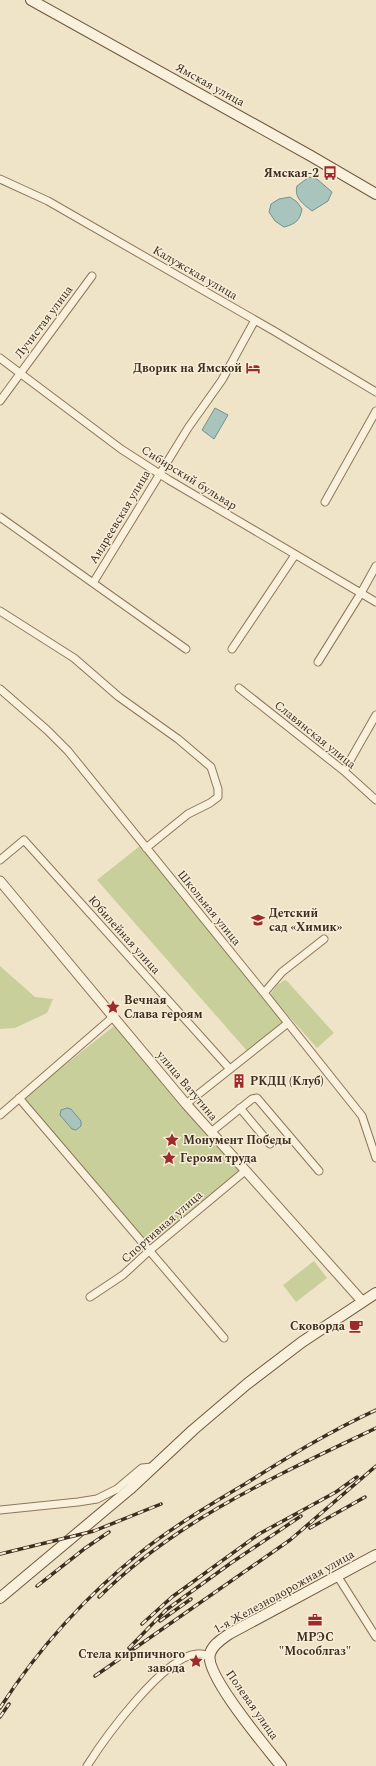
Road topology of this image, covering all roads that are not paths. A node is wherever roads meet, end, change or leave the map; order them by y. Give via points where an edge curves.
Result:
1 (31, 0) edge
2 (43, 3) edge
3 (0, 179) edge
4 (376, 194) edge
5 (92, 276) dead end
6 (255, 320) junction
7 (0, 358) edge
8 (20, 373) junction
9 (376, 392) edge
10 (0, 401) edge
11 (376, 411) edge
12 (159, 474) junction
13 (325, 502) dead end
14 (0, 517) edge
15 (295, 555) junction
16 (376, 566) edge
17 (93, 583) junction
18 (361, 593) junction
19 (376, 602) edge
20 (0, 612) edge
21 (186, 649) dead end
22 (232, 649) dead end
23 (318, 662) dead end
24 (239, 688) dead end
25 (0, 689) edge
26 (376, 714) edge
27 (344, 771) junction
28 (376, 800) edge
29 (146, 848) junction
30 (0, 860) edge
31 (0, 881) edge
32 (324, 939) dead end
33 (264, 993) junction
34 (113, 1017) junction
35 (288, 1023) junction
36 (229, 1068) junction
37 (19, 1098) junction
38 (186, 1104) junction
39 (240, 1108) junction
40 (0, 1115) edge
41 (211, 1132) junction
42 (270, 1144) dead end
43 (376, 1158) edge
44 (245, 1171) junction
45 (319, 1171) dead end
46 (149, 1251) junction
47 (376, 1294) edge
48 (90, 1297) dead end
49 (362, 1301) junction
50 (224, 1338) dead end
51 (152, 1467) junction
52 (0, 1510) edge
53 (376, 1555) edge
54 (338, 1577) junction
55 (0, 1598) edge
56 (376, 1637) edge
57 (209, 1656) junction
58 (87, 1766) edge
59 (280, 1766) edge

1 - 2 main road, Ямская улица
2 - 4 main road, Ямская улица
3 - 6 street, Калужская улица via 48,201
5 - 8 street, Лучистая улица
6 - 9 street, Калужская улица
6 - 12 street, Андреевская улица via 222,380
7 - 8 street, Сибирский бульвар
8 - 10 street, Лучистая улица
8 - 12 street, Сибирский бульвар via 121,449
11 - 13 street
12 - 15 street, Сибирский бульвар
12 - 17 street, Андреевская улица
14 - 17 street
15 - 18 street, Сибирский бульвар
15 - 22 street
16 - 18 street
17 - 21 street
18 - 19 street, Сибирский бульвар
18 - 23 street
20 - 29 street via 74,658 119,697 211,767 218,797 188,814
24 - 27 street, Славянская улица
25 - 29 street, Школьная улица via 68,751
26 - 27 street
27 - 28 street, Славянская улица
29 - 33 street, Школьная улица
30 - 36 street, Юбилейная улица via 24,840
31 - 34 street, улица Ватутина
32 - 33 street via 282,972
33 - 35 street, Школьная улица
34 - 37 street
34 - 38 street, улица Ватутина
35 - 36 street
35 - 43 street, Школьная улица via 362,1116
36 - 38 street
37 - 40 street
37 - 46 street
38 - 41 street, улица Ватутина
39 - 41 street
39 - 42 street
39 - 45 street via 252,1098 259,1099
41 - 44 street, улица Ватутина
44 - 46 street, Спортивная улица
44 - 49 street, улица Ватутина
46 - 48 street, Спортивная улица via 123,1275
46 - 50 street
47 - 49 main road
49 - 51 main road via 247,1384
51 - 52 street via 142,1468 117,1489 97,1499
51 - 55 main road via 79,1533
53 - 54 main road, 1-я Железнодорожная улица
54 - 56 street
54 - 57 main road, 1-я Железнодорожная улица via 229,1634 216,1645
57 - 58 street via 189,1656 158,1676
57 - 59 main road, Полевая улица via 212,1669 220,1683

